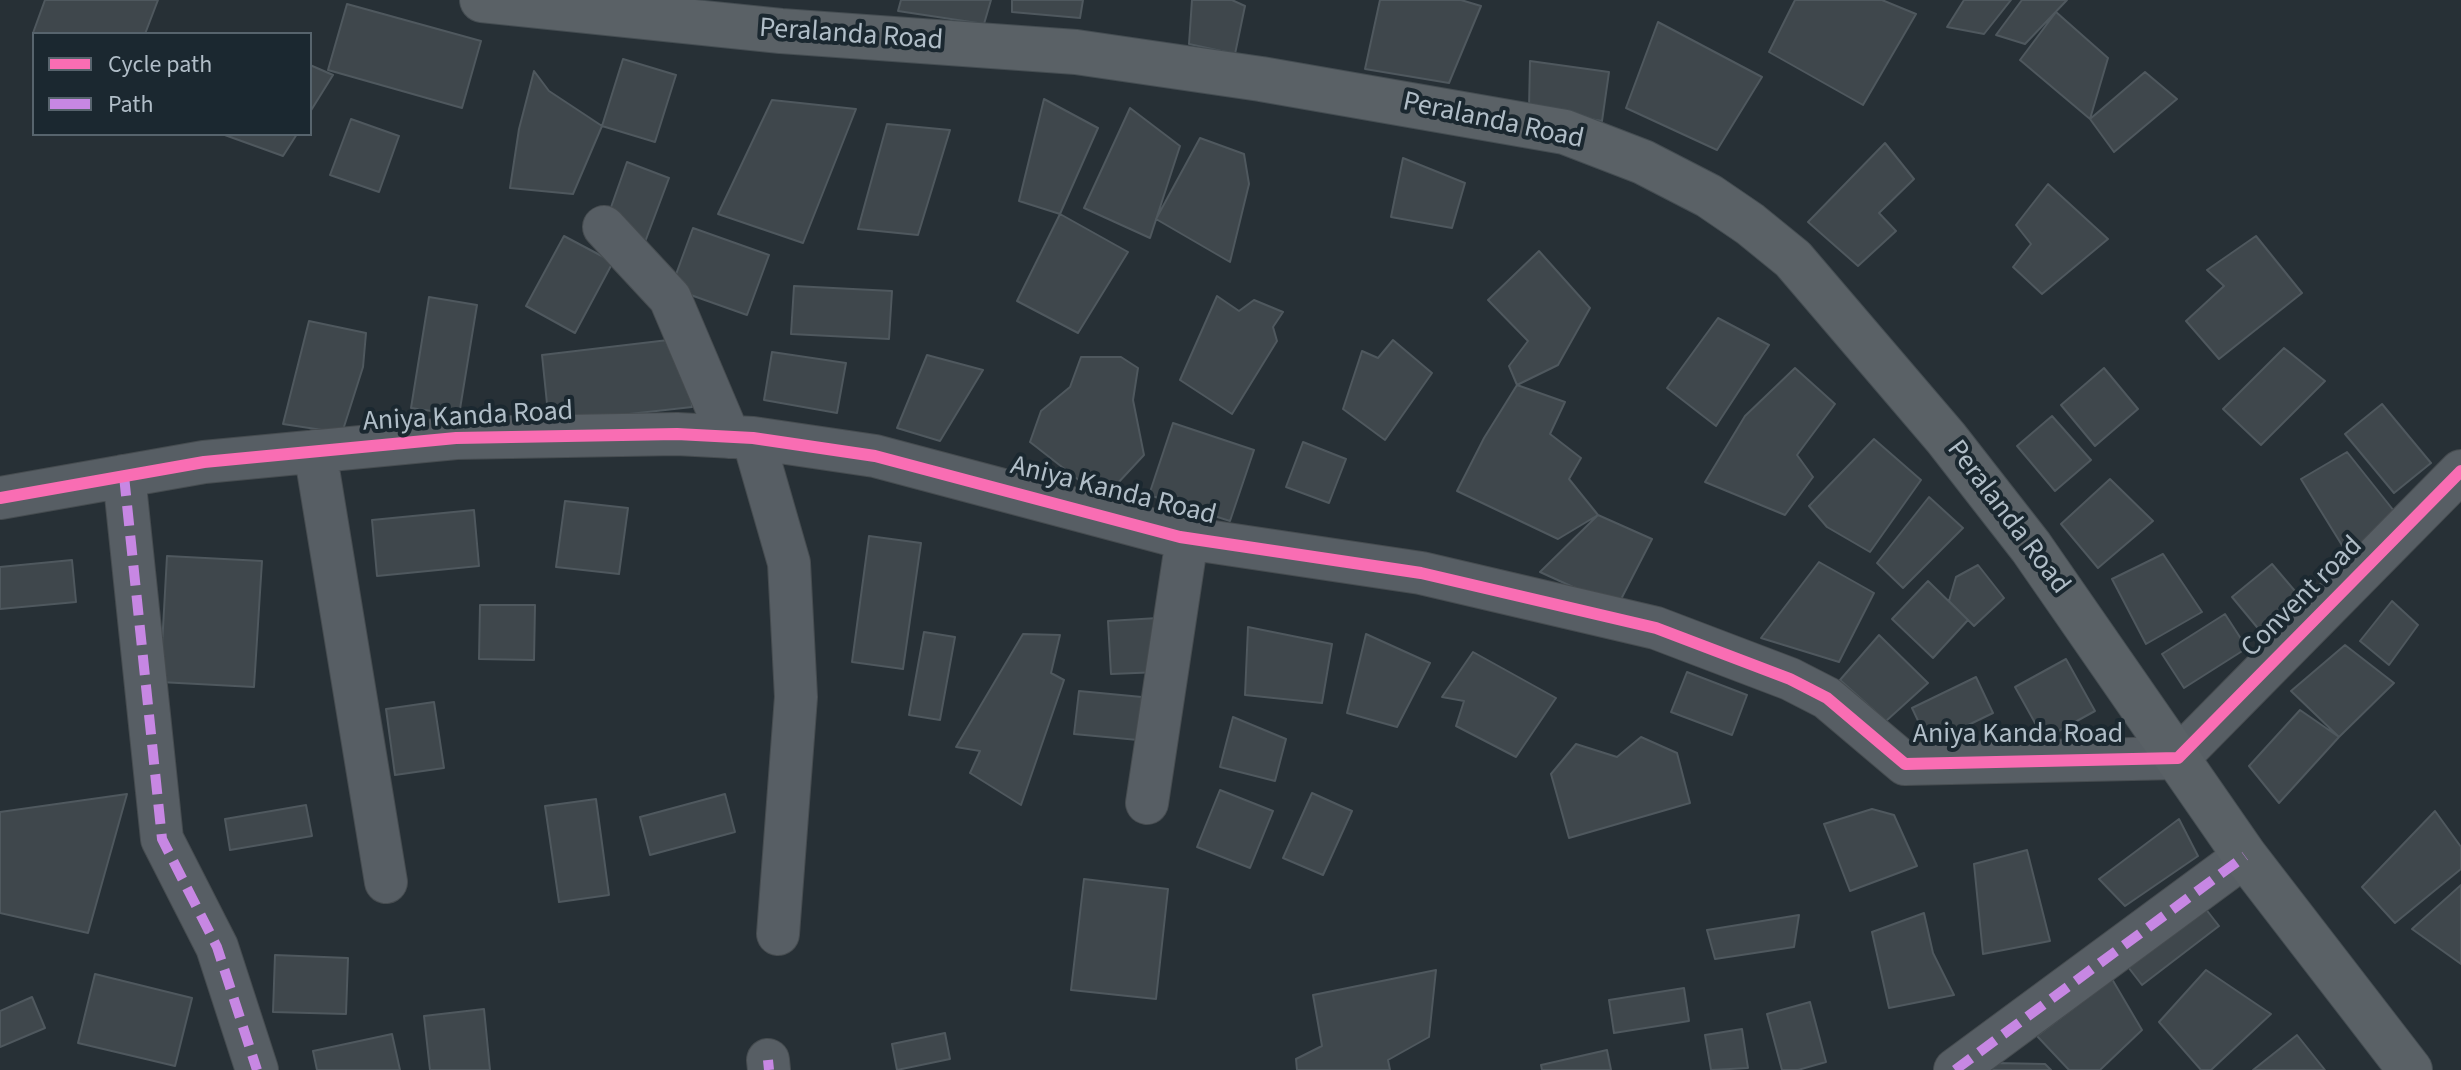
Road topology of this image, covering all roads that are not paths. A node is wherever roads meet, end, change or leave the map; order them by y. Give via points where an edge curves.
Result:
1 (482, 0) edge
2 (604, 227) dead end
3 (741, 438) junction
4 (315, 451) junction
5 (2461, 471) edge
6 (124, 476) junction
7 (0, 498) edge
8 (1187, 539) junction
9 (2178, 758) junction
10 (1147, 803) dead end
11 (2245, 856) junction
12 (386, 882) dead end
13 (778, 934) dead end
14 (2403, 1067) edge
15 (257, 1070) edge
16 (1955, 1070) edge

1 - 9 main road, Peralanda Road via 781,31 1076,52 1565,132 1643,162 1750,224 1825,294 2031,547
2 - 3 street via 670,298
3 - 4 street, Aniya Kanda Road via 456,438
3 - 8 street, Aniya Kanda Road via 875,456
3 - 13 street via 789,563 796,697
4 - 6 street, Aniya Kanda Road
4 - 12 street
5 - 9 street, Convent road
6 - 7 street, Aniya Kanda Road
6 - 15 street via 162,839 217,947
8 - 9 street, Aniya Kanda Road via 1421,573 1656,628 1827,698 1905,764
8 - 10 street
9 - 11 main road, Peralanda Road
11 - 14 main road, Peralanda Road
11 - 16 street

